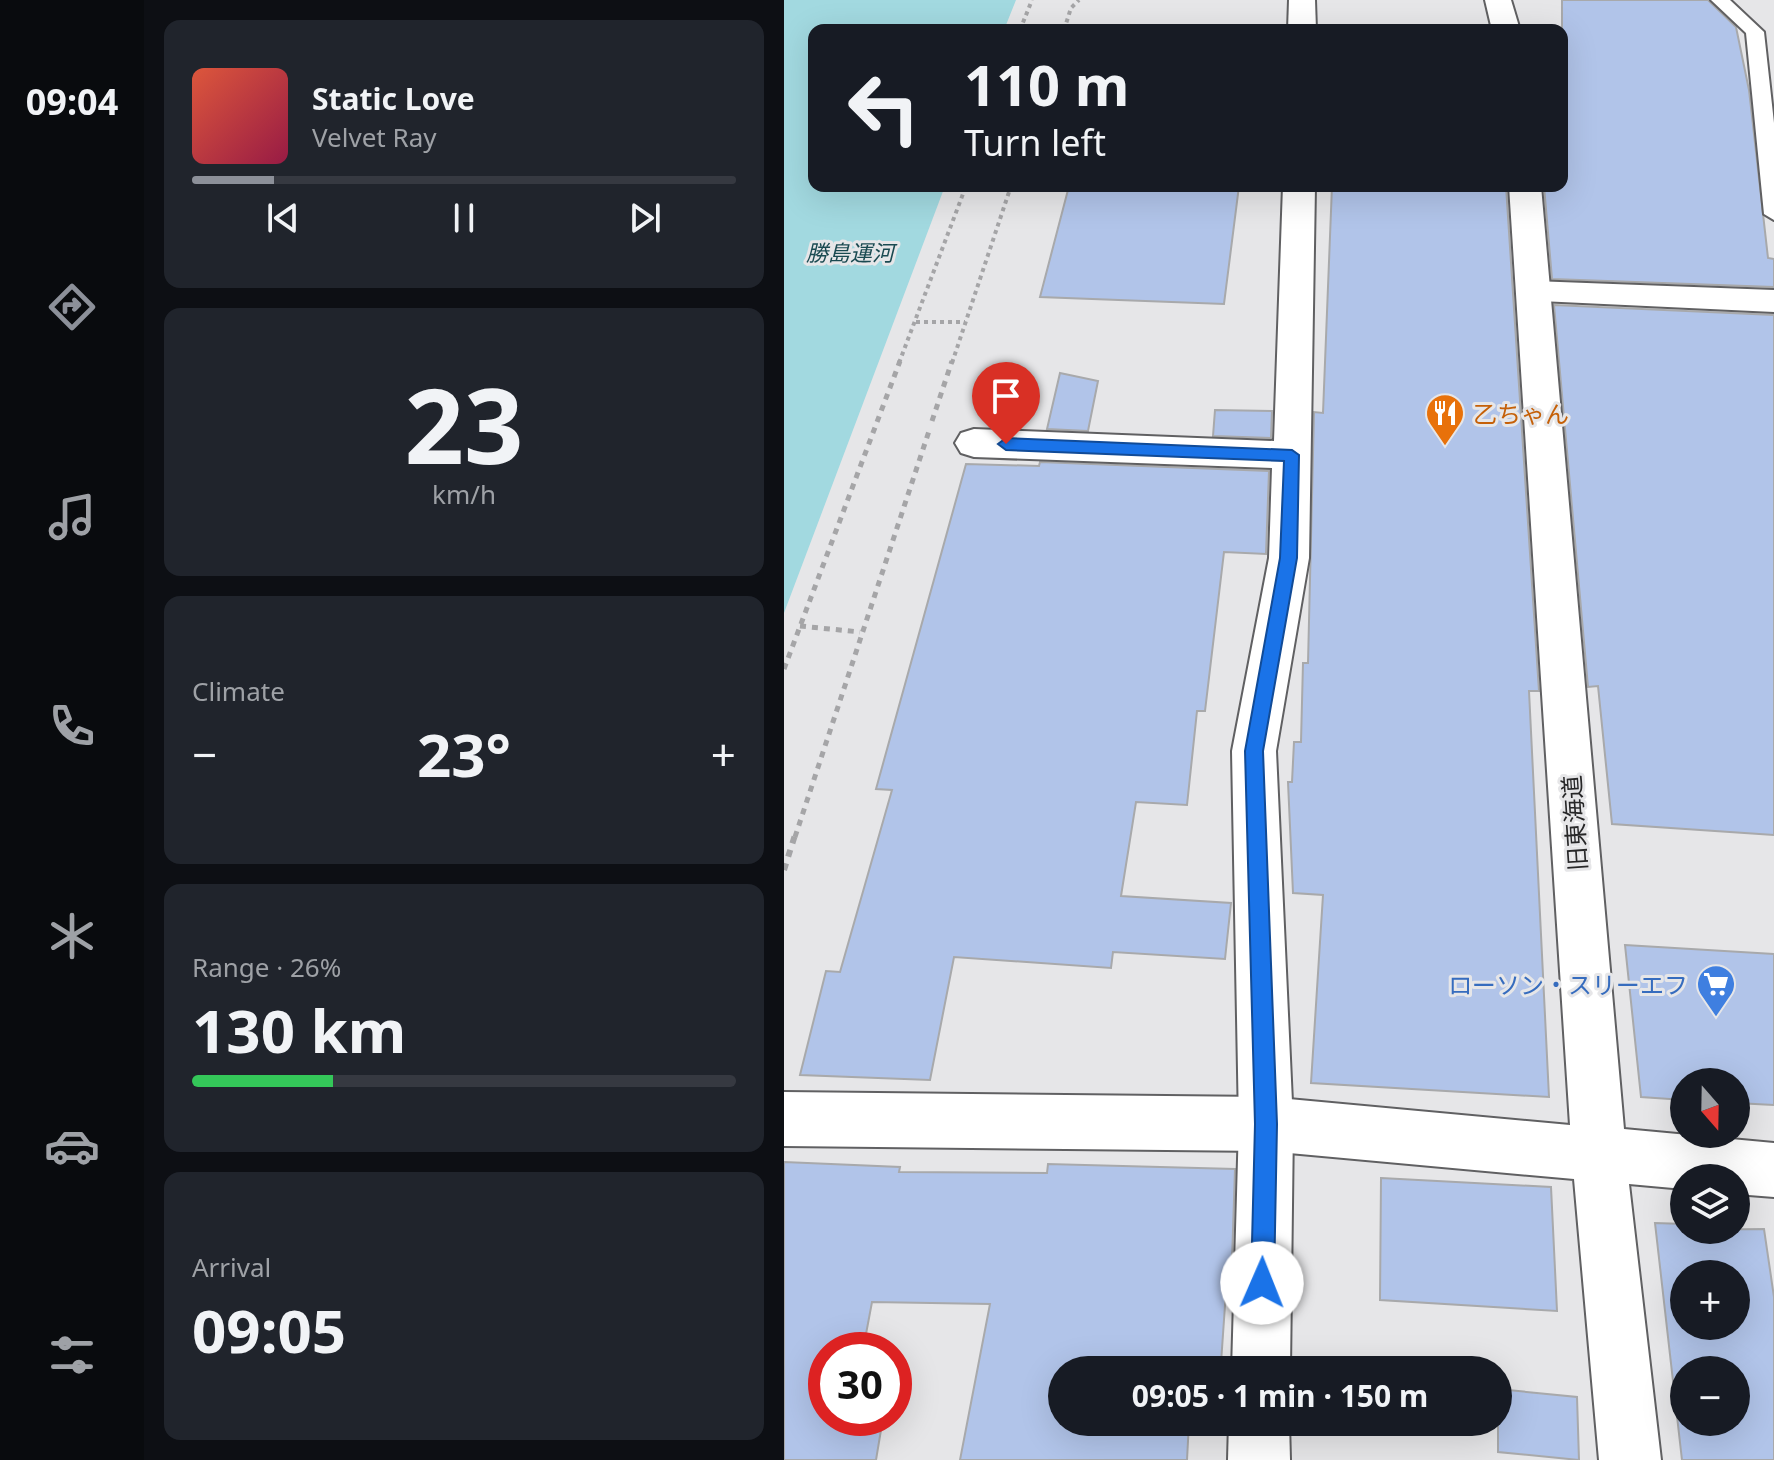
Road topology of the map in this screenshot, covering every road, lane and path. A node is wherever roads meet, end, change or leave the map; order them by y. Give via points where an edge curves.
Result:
1 (1032, 0) edge
2 (1079, 0) edge
3 (1302, 0) edge
4 (1498, 0) edge
5 (1720, 0) edge
6 (1022, 24) edge
7 (1066, 24) edge
8 (1302, 24) edge
9 (1504, 24) edge
10 (964, 192) edge
11 (1009, 192) edge
12 (1299, 192) edge
13 (1525, 192) edge
14 (1773, 210) edge
15 (1533, 292) junction
16 (1774, 301) edge
17 (916, 322) junction
18 (965, 322) junction
19 (974, 443) dead end
20 (1292, 455) junction
21 (800, 626) junction
22 (860, 632) junction
23 (784, 669) edge
24 (784, 870) edge
25 (784, 1119) edge
26 (1266, 1124) junction
27 (1599, 1154) junction
28 (1774, 1170) edge
29 (1261, 1356) edge
30 (1259, 1436) edge
31 (1259, 1460) edge
32 (1630, 1460) edge

1 - 6 path
2 - 7 path
3 - 8 street
4 - 9 street
5 - 14 lane via 1755,32
10 - 17 path
11 - 18 path
12 - 20 street
13 - 15 street, 旧東海道
15 - 16 street
15 - 27 street, 旧東海道
17 - 18 path
17 - 21 path
18 - 22 path
19 - 20 street
20 - 26 street via 1289,558 1254,751
21 - 22 path
21 - 23 path
22 - 24 path
25 - 26 street
26 - 27 street
26 - 29 street
27 - 28 street
27 - 32 street, 旧東海道
30 - 31 street

